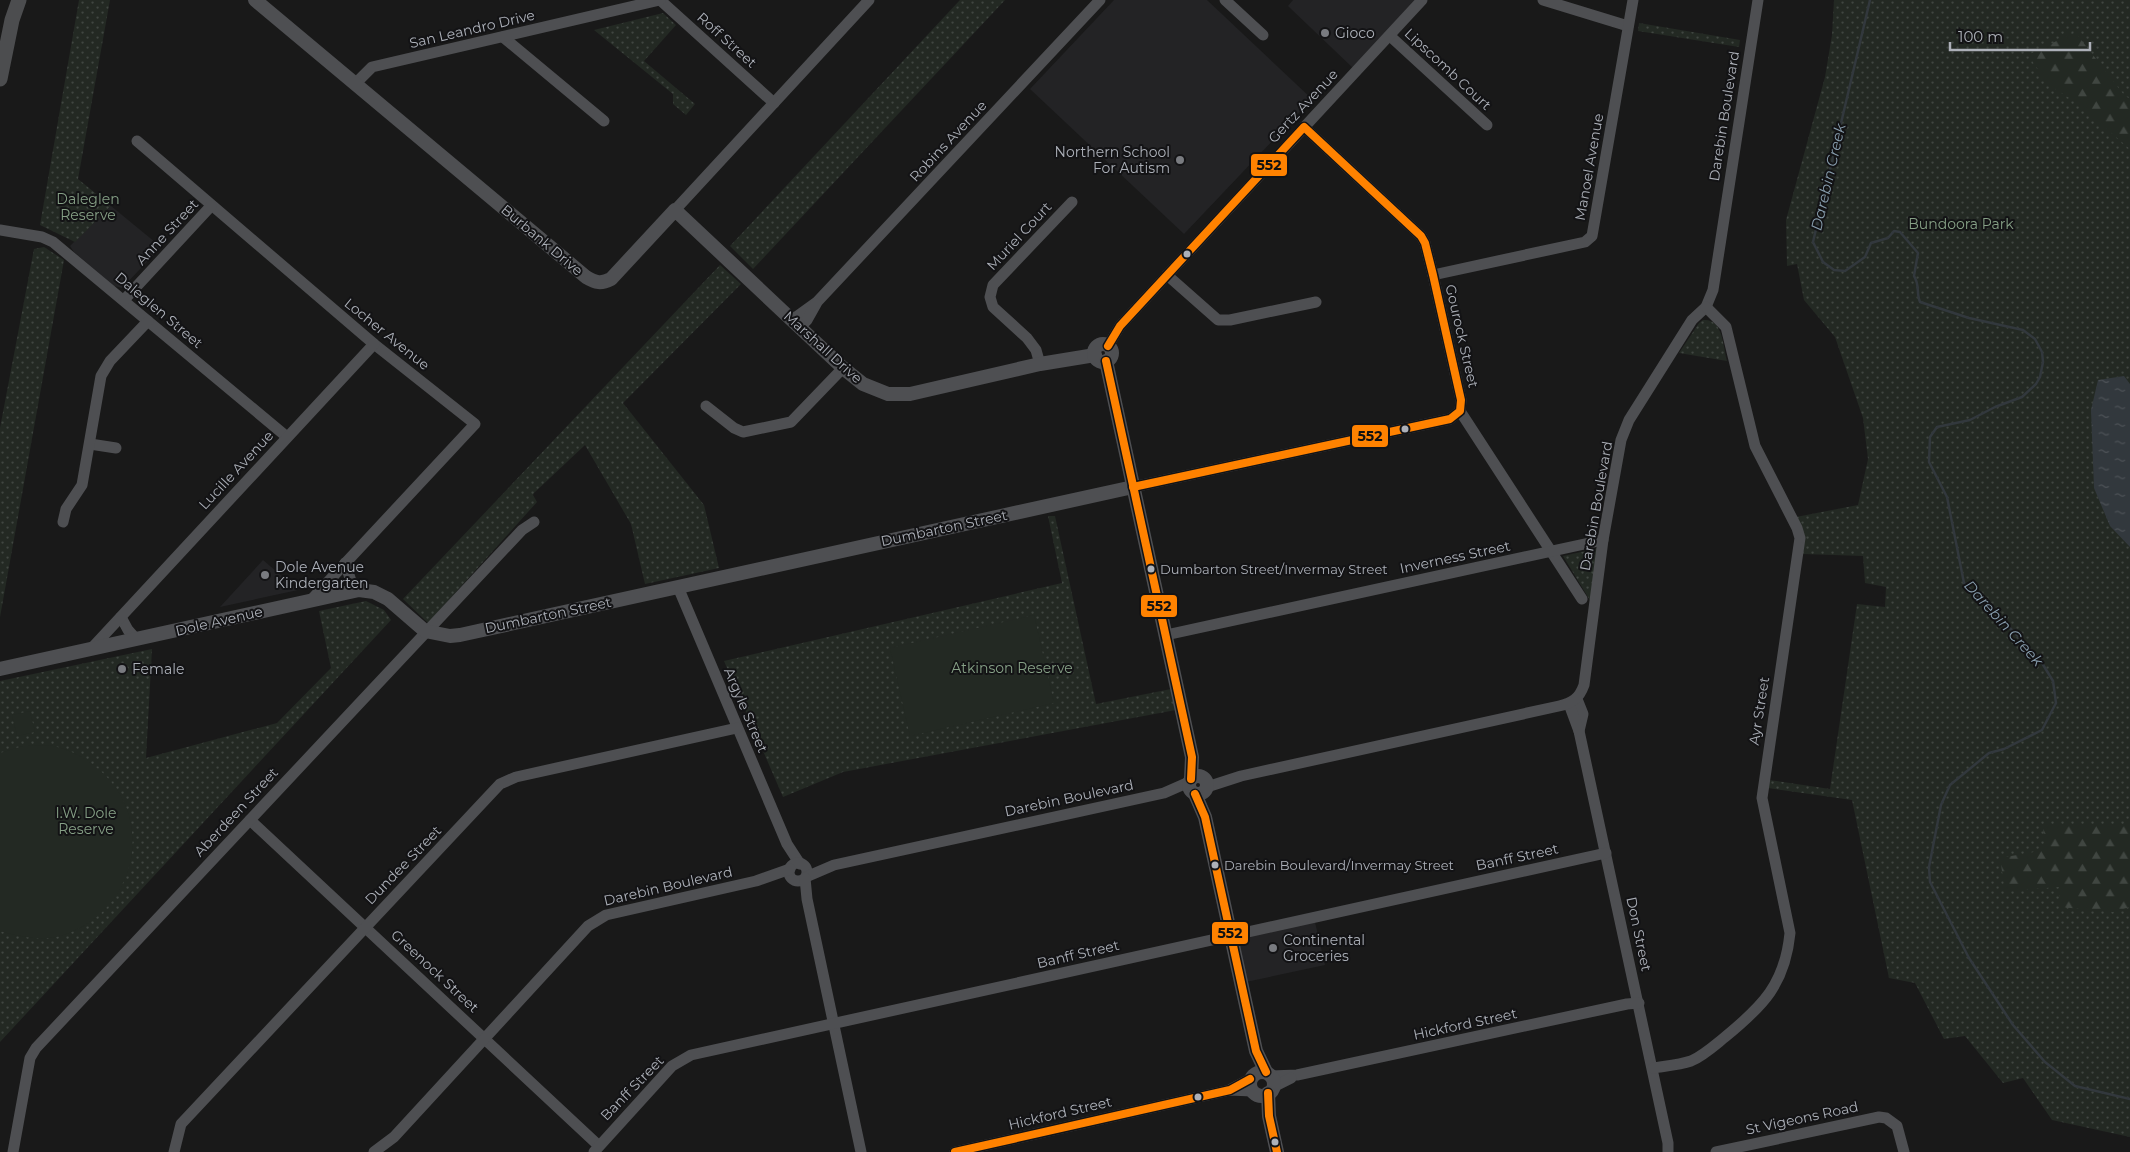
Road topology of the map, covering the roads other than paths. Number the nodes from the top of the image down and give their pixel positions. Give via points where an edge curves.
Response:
1 (13, 0) edge
2 (19, 0) edge
3 (255, 0) edge
4 (660, 0) edge
5 (869, 0) edge
6 (1100, 0) edge
7 (1225, 0) edge
8 (1422, 0) edge
9 (1543, 0) edge
10 (1633, 0) edge
11 (1758, 0) edge
12 (12, 20) junction
13 (1628, 26) junction
14 (1264, 35) dead end
15 (1390, 36) junction
16 (503, 37) junction
17 (0, 79) edge
18 (356, 83) junction
19 (774, 103) junction
20 (604, 121) dead end
21 (1487, 125) dead end
22 (1304, 127) junction
23 (137, 141) dead end
24 (1072, 202) dead end
25 (211, 206) junction
26 (675, 210) junction
27 (0, 230) edge
28 (1167, 275) junction
29 (1433, 275) junction
30 (124, 300) junction
31 (1316, 302) dead end
32 (1706, 307) junction
33 (148, 321) junction
34 (796, 324) junction
35 (374, 344) junction
36 (1108, 346) joint
37 (1100, 358) junction
38 (1040, 364) junction
39 (843, 368) junction
40 (706, 406) dead end
41 (1460, 411) junction
42 (287, 437) junction
43 (90, 444) junction
44 (116, 448) dead end
45 (1133, 487) junction
46 (63, 522) dead end
47 (534, 522) dead end
48 (1603, 540) junction
49 (1552, 552) junction
50 (345, 563) junction
51 (678, 587) junction
52 (359, 590) junction
53 (1582, 599) dead end
54 (311, 600) junction
55 (121, 617) junction
56 (425, 632) junction
57 (1166, 635) junction
58 (136, 639) junction
59 (91, 649) junction
60 (0, 669) edge
61 (1573, 701) junction
62 (737, 728) junction
63 (1198, 785) junction
64 (250, 820) junction
65 (1606, 853) junction
66 (798, 873) junction
67 (365, 927) junction
68 (1231, 936) junction
69 (1638, 1003) junction
70 (834, 1022) junction
71 (486, 1038) junction
72 (1653, 1068) junction
73 (1261, 1083) junction
74 (382, 1148) edge
75 (596, 1148) edge
76 (1670, 1149) edge
77 (14, 1152) edge
78 (174, 1152) edge
79 (374, 1152) edge
80 (861, 1152) edge
81 (955, 1152) edge
82 (1277, 1152) edge
83 (1716, 1152) edge
84 (1904, 1152) edge

1 - 12 main road
2 - 12 main road
3 - 18 street, Burbank Drive
4 - 16 street, San Leandro Drive
4 - 19 street, Roff Street
5 - 19 street, Burbank Drive
6 - 34 street, Robins Avenue
7 - 14 street
8 - 15 street, Gertz Avenue
9 - 13 street
10 - 13 street, Manoel Avenue
11 - 32 street, Darebin Boulevard via 1713,290
12 - 17 main road
13 - 29 street, Manoel Avenue via 1592,236 1585,242
15 - 21 street, Lipscomb Court
15 - 22 street, Gertz Avenue
16 - 18 street, San Leandro Drive via 372,67
16 - 20 street
18 - 26 street, Burbank Drive via 595,282 611,279
19 - 26 street, Burbank Drive
22 - 28 street, Gertz Avenue
22 - 29 street, Gourock Street via 1421,236
23 - 25 street, Locher Avenue
24 - 38 street, Muriel Court via 993,285 990,297 993,307 1036,350
25 - 30 street, Anne Street
25 - 35 street, Locher Avenue
26 - 34 street, Marshall Drive
27 - 30 street, Daleglen Street via 54,242
28 - 31 street via 1218,320
28 - 36 street, Gertz Avenue via 1120,326
29 - 41 street, Gourock Street via 1461,400
30 - 33 street, Daleglen Street
32 - 48 street, Darebin Boulevard via 1692,320 1624,430
32 - 72 street, Ayr Street via 1726,327 1756,446 1800,538 1762,798 1790,933 1781,975 1762,1005 1708,1051 1692,1060
33 - 42 street, Daleglen Street
33 - 43 street via 110,361 101,376
34 - 39 street, Marshall Drive
35 - 42 street, Lucille Avenue
35 - 50 street, Locher Avenue via 475,424
36 - 37 street via 1098,346
37 - 38 street, Marshall Drive
37 - 45 street
38 - 39 street, Marshall Drive via 910,394 888,394 863,384
39 - 40 street via 791,422 743,432
41 - 45 street, Dumbarton Street via 1450,419
41 - 49 street, Gourock Street
42 - 55 street, Lucille Avenue
43 - 44 street
43 - 46 street via 82,484 66,509
45 - 51 street, Dumbarton Street
45 - 57 street
47 - 56 street, Aberdeen Street via 522,530
48 - 49 street, Inverness Street
48 - 61 street, Darebin Boulevard via 1584,685
49 - 53 street, Gourock Street
49 - 57 street, Inverness Street
50 - 52 street via 351,582
50 - 54 street, Locher Avenue
51 - 56 street, Dumbarton Street via 460,635
51 - 62 street, Argyle Street
52 - 54 street, Dole Avenue
52 - 56 street, Dole Avenue via 374,592 388,599
54 - 58 street, Dole Avenue
55 - 58 street
55 - 59 street, Lucille Avenue
56 - 64 street, Aberdeen Street
57 - 63 street
58 - 59 street, Dole Avenue
59 - 60 street, Dole Avenue
61 - 63 street, Darebin Boulevard
61 - 65 street, Don Street via 1583,714 1579,731
62 - 66 street, Argyle Street
62 - 67 street, Dundee Street via 516,777 500,784
63 - 66 street, Darebin Boulevard
63 - 68 street
64 - 67 street, Greenock Street
64 - 77 street, Aberdeen Street via 36,1048 30,1058
65 - 68 street, Banff Street
65 - 69 street, Don Street
66 - 70 street, Argyle Street via 807,899
66 - 71 street, Darebin Boulevard via 606,915 596,920
67 - 71 street, Greenock Street
67 - 78 street, Dundee Street via 181,1124
68 - 70 street, Banff Street
68 - 73 street
69 - 72 street, Don Street
69 - 73 street, Hickford Street
70 - 75 street, Banff Street via 691,1055 672,1066
70 - 80 street, Argyle Street
71 - 74 street, Darebin Boulevard
71 - 75 street, Greenock Street
72 - 76 street, Don Street
73 - 81 street, Hickford Street
73 - 82 street
74 - 79 street, Darebin Boulevard
83 - 84 street, St Vigeons Road via 1879,1117 1893,1121 1900,1130

